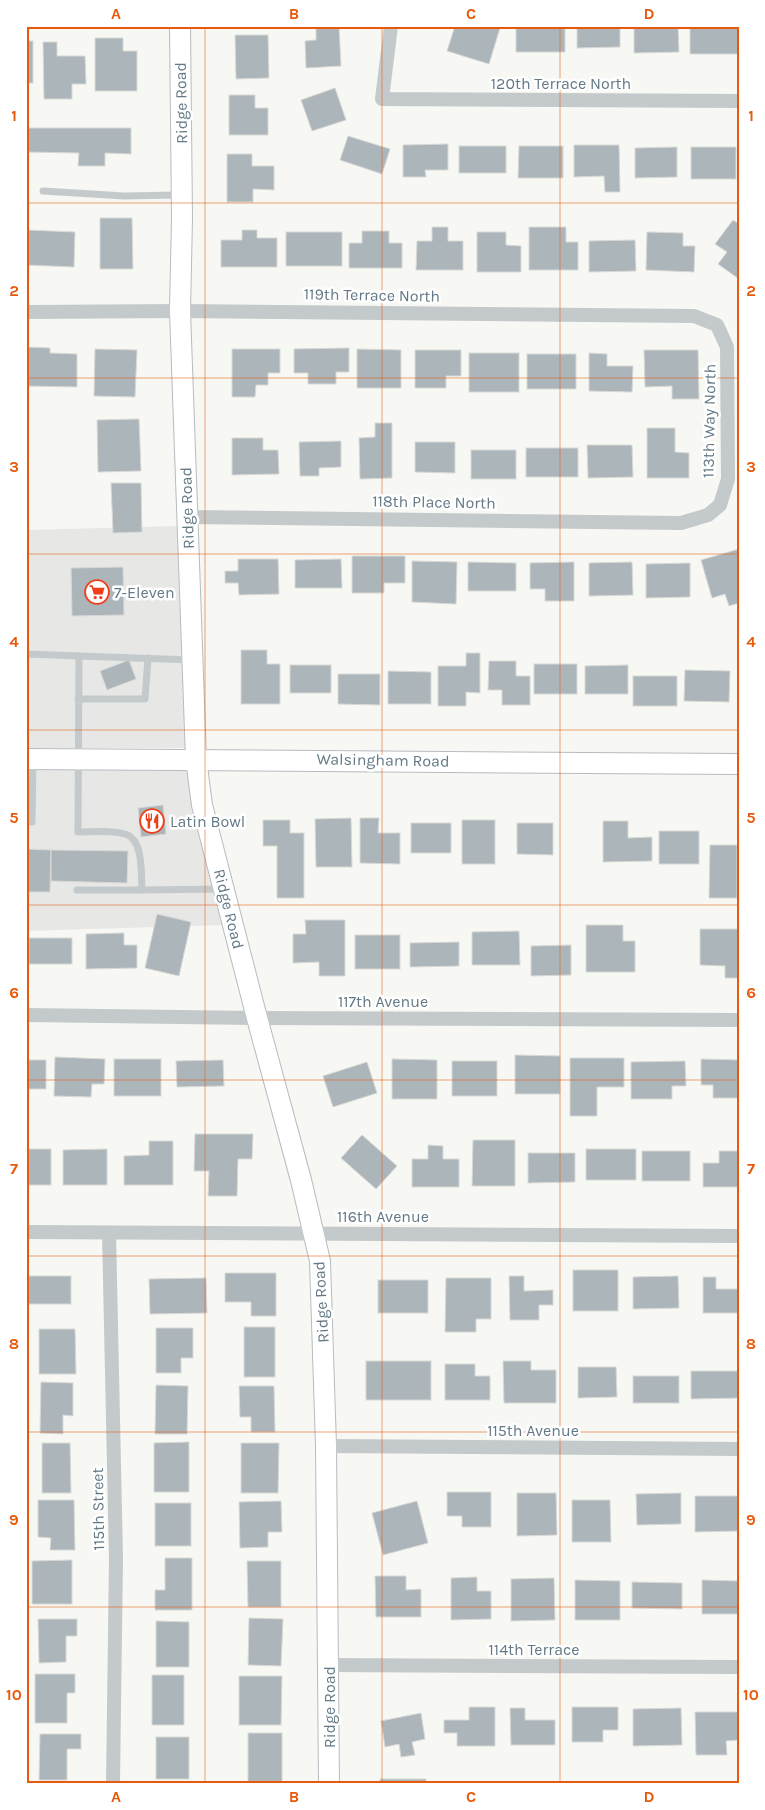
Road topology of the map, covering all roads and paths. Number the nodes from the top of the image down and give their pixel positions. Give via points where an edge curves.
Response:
1 (180, 26) edge
2 (391, 26) edge
3 (739, 101) edge
4 (43, 191) dead end
5 (182, 195) junction
6 (180, 311) junction
7 (26, 312) edge
8 (717, 325) joint
9 (188, 517) junction
10 (681, 523) joint
11 (26, 654) edge
12 (79, 656) junction
13 (148, 658) junction
14 (192, 660) junction
15 (78, 699) junction
16 (29, 759) edge
17 (78, 759) junction
18 (196, 759) junction
19 (739, 764) edge
20 (26, 822) edge
21 (224, 889) junction
22 (77, 890) dead end
23 (142, 890) junction
24 (26, 1014) edge
25 (257, 1018) junction
26 (739, 1020) edge
27 (26, 1232) edge
28 (109, 1233) junction
29 (314, 1233) junction
30 (739, 1236) edge
31 (326, 1446) junction
32 (739, 1449) edge
33 (328, 1665) junction
34 (739, 1667) edge
35 (113, 1784) edge
36 (329, 1784) edge

1 - 5 street, Ridge Road
2 - 3 street, 120th Terrace North via 382,99
4 - 5 lane via 124,196
5 - 6 street, Ridge Road
6 - 7 street, 119th Terrace North
6 - 8 street, 119th Terrace North via 694,316
6 - 9 street, Ridge Road
8 - 10 street, 113th Way North via 727,347 728,479 720,505 708,515
9 - 10 street, 118th Place North
9 - 14 street, Ridge Road
11 - 12 lane
12 - 13 lane
12 - 15 lane
13 - 14 lane
13 - 15 lane via 145,699
14 - 18 street, Ridge Road
15 - 17 lane
16 - 17 street, Walsingham Road
16 - 20 lane via 32,822
17 - 18 street, Walsingham Road
17 - 23 lane via 78,832 126,834 134,840 140,854
18 - 19 street, Walsingham Road
18 - 21 street, Ridge Road via 202,805
21 - 23 lane
21 - 25 street, Ridge Road
22 - 23 lane
24 - 25 street, 117th Avenue
25 - 26 street, 117th Avenue
25 - 29 street, Ridge Road
27 - 28 street, 116th Avenue
28 - 29 street, 116th Avenue
28 - 35 street, 115th Street via 116,1558
29 - 30 street, 116th Avenue
29 - 31 street, Ridge Road via 320,1260
31 - 32 street, 115th Avenue
31 - 33 street, Ridge Road
33 - 34 street, 114th Terrace
33 - 36 street, Ridge Road

